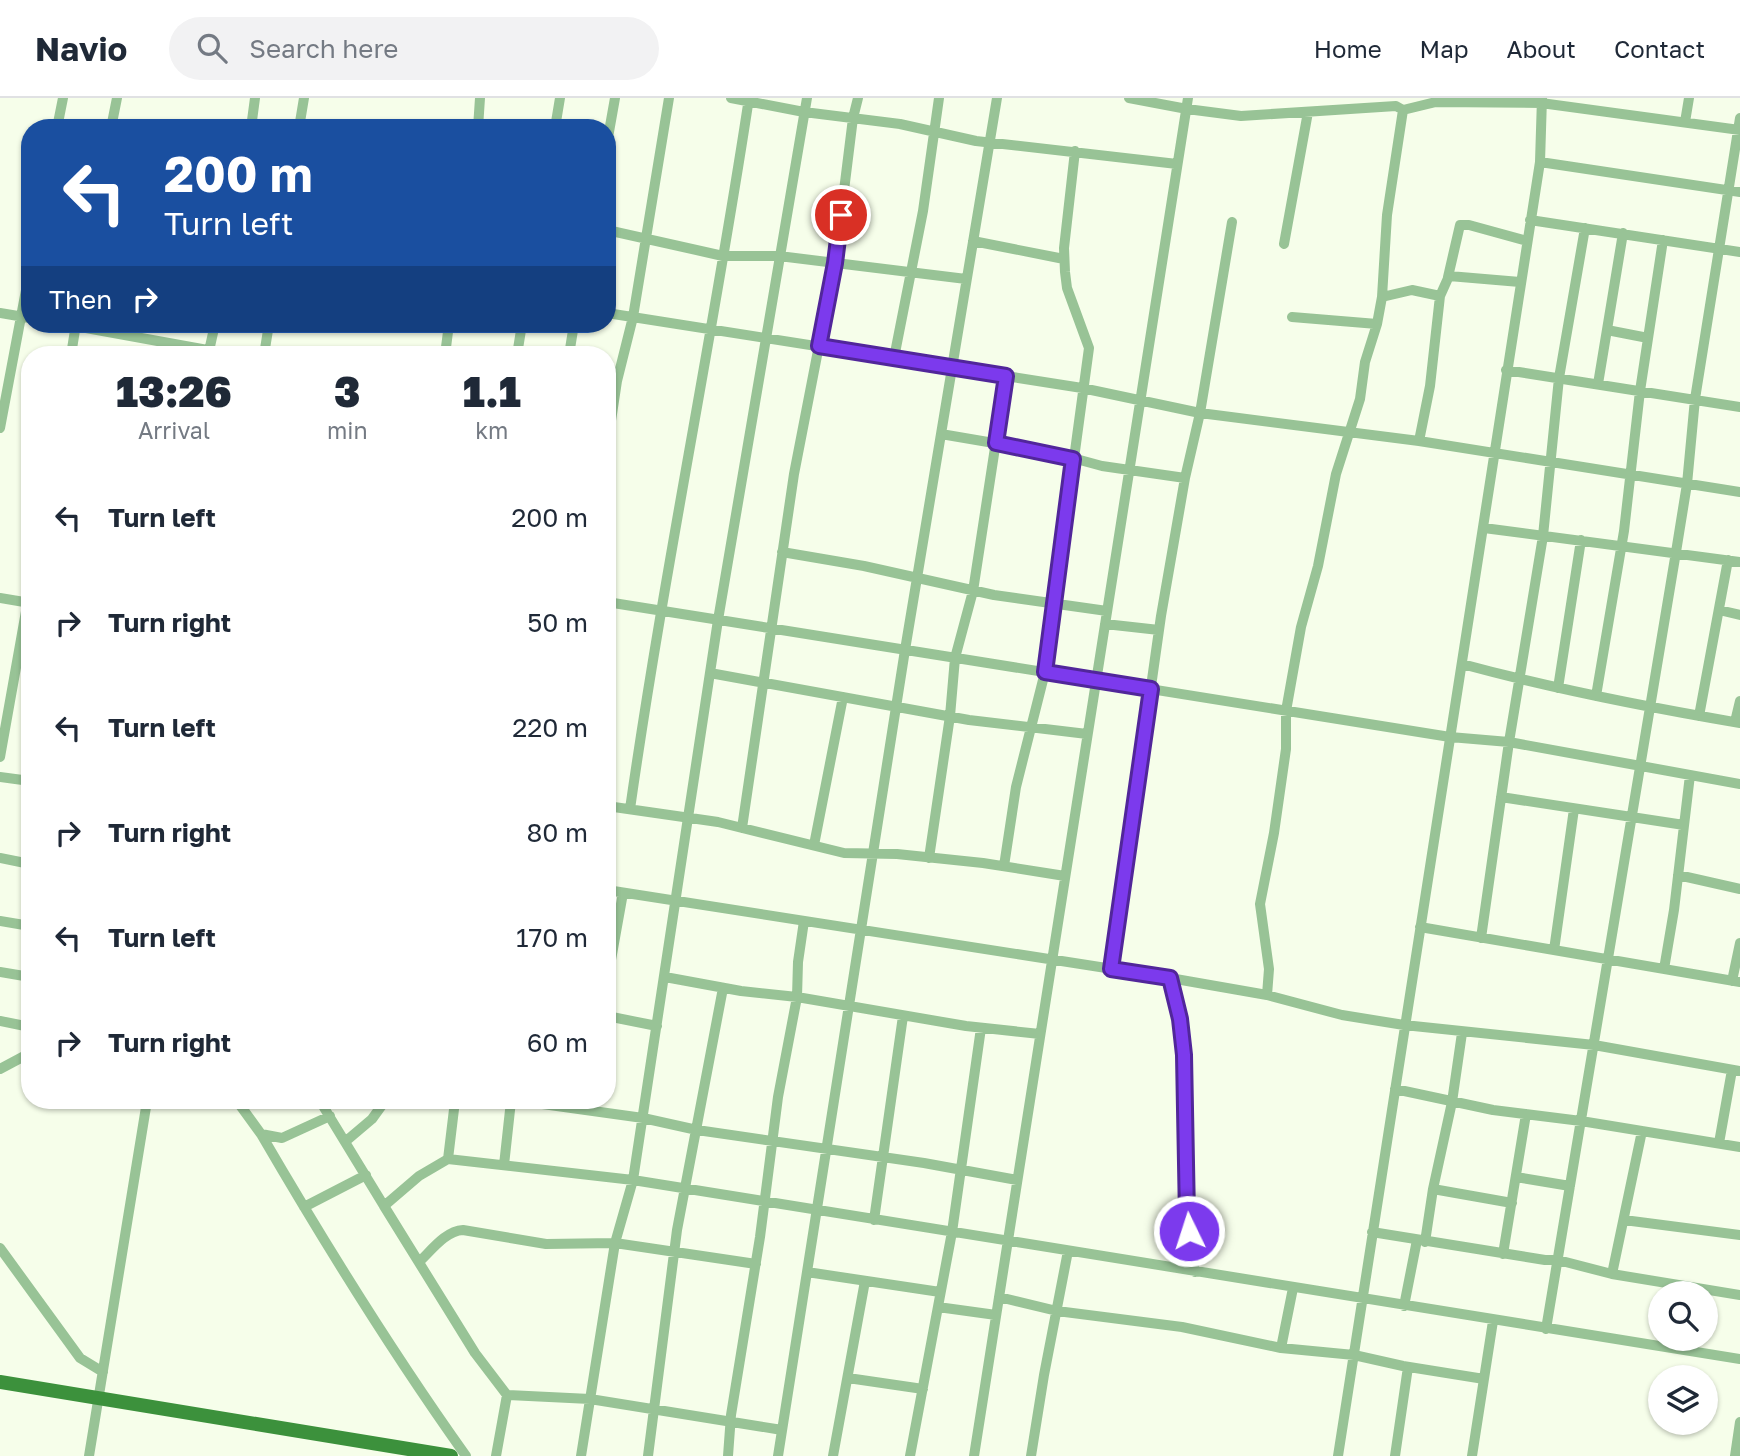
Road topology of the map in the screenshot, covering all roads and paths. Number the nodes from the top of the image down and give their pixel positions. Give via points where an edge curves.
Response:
1 (63, 98) edge
2 (117, 98) edge
3 (255, 98) edge
4 (304, 98) edge
5 (480, 98) edge
6 (560, 98) edge
7 (615, 98) edge
8 (668, 98) edge
9 (731, 98) edge
10 (807, 98) edge
11 (859, 98) edge
12 (939, 98) edge
13 (997, 98) edge
14 (1129, 98) edge
15 (1322, 98) edge
16 (1689, 98) edge
17 (749, 99) edge
18 (1541, 100) edge
19 (1188, 104) edge
20 (1403, 110) junction
21 (1308, 111) junction
22 (1321, 111) junction
23 (804, 112) junction
24 (853, 118) junction
25 (59, 119) edge
26 (113, 119) edge
27 (252, 119) edge
28 (300, 119) edge
29 (479, 119) edge
30 (556, 119) edge
31 (611, 119) edge
32 (1685, 122) junction
33 (1739, 126) edge
34 (934, 132) junction
35 (989, 142) junction
36 (1075, 151) junction
37 (1540, 162) junction
38 (1177, 164) junction
39 (1728, 190) junction
40 (1740, 192) edge
41 (1530, 220) junction
42 (1232, 222) dead end
43 (1586, 228) junction
44 (616, 232) edge
45 (1623, 233) junction
46 (645, 239) junction
47 (1663, 240) junction
48 (973, 241) junction
49 (1527, 241) junction
50 (1284, 244) dead end
51 (1720, 248) junction
52 (1740, 252) edge
53 (723, 256) junction
54 (779, 256) junction
55 (1064, 259) junction
56 (835, 263) junction
57 (911, 274) junction
58 (1448, 276) junction
59 (966, 279) junction
60 (1520, 282) junction
61 (1440, 296) junction
62 (1382, 297) junction
63 (0, 313) edge
64 (616, 314) edge
65 (21, 316) edge
66 (633, 317) junction
67 (1292, 317) dead end
68 (1377, 324) junction
69 (710, 329) junction
70 (1607, 330) junction
71 (21, 333) edge
72 (110, 333) edge
73 (765, 338) junction
74 (1648, 338) junction
75 (164, 346) edge
76 (819, 346) junction
77 (894, 358) junction
78 (952, 367) junction
79 (1506, 370) junction
80 (1006, 376) junction
81 (1559, 378) junction
82 (1598, 384) junction
83 (616, 388) edge
84 (1082, 388) junction
85 (1640, 391) junction
86 (1695, 399) junction
87 (1140, 401) junction
88 (1740, 407) edge
89 (1200, 413) junction
90 (0, 428) edge
91 (1350, 433) junction
92 (941, 434) junction
93 (1419, 441) junction
94 (996, 443) junction
95 (1495, 453) junction
96 (1073, 459) junction
97 (1550, 462) junction
98 (1129, 471) junction
99 (1630, 475) junction
100 (1185, 478) junction
101 (1687, 484) junction
102 (1740, 492) edge
103 (1484, 528) junction
104 (1543, 536) junction
105 (1581, 540) junction
106 (1622, 546) junction
107 (782, 552) junction
108 (1676, 552) junction
109 (1728, 560) junction
110 (1740, 562) edge
111 (917, 578) junction
112 (973, 591) junction
113 (0, 598) edge
114 (21, 602) edge
115 (1054, 603) junction
116 (616, 604) edge
117 (1719, 610) junction
118 (662, 611) junction
119 (1107, 611) junction
120 (1740, 615) edge
121 (718, 620) junction
122 (1105, 624) junction
123 (772, 629) junction
124 (1159, 630) junction
125 (905, 650) junction
126 (21, 658) edge
127 (955, 658) junction
128 (1462, 664) junction
129 (1045, 672) junction
130 (710, 673) junction
131 (1519, 679) junction
132 (1096, 680) junction
133 (764, 682) junction
134 (1558, 688) junction
135 (1151, 689) junction
136 (1596, 696) junction
137 (843, 697) junction
138 (5, 701) edge
139 (1740, 701) edge
140 (896, 706) junction
141 (1650, 708) junction
142 (1286, 711) junction
143 (950, 716) junction
144 (1699, 716) junction
145 (1738, 723) edge
146 (1031, 727) junction
147 (1087, 734) junction
148 (1450, 737) junction
149 (1509, 743) junction
150 (0, 757) edge
151 (1640, 767) junction
152 (1690, 775) junction
153 (0, 777) edge
154 (21, 780) edge
155 (1740, 784) edge
156 (1501, 797) junction
157 (616, 807) edge
158 (630, 809) junction
159 (1574, 809) junction
160 (689, 817) junction
161 (1632, 817) junction
162 (1684, 825) junction
163 (742, 828) junction
164 (814, 845) junction
165 (872, 854) junction
166 (0, 858) edge
167 (929, 858) junction
168 (21, 862) edge
169 (1004, 866) junction
170 (1065, 876) junction
171 (1678, 876) junction
172 (1740, 889) edge
173 (616, 892) edge
174 (623, 893) junction
175 (676, 901) junction
176 (0, 921) edge
177 (804, 921) junction
178 (21, 924) edge
179 (1420, 927) junction
180 (861, 930) junction
181 (616, 932) edge
182 (1481, 938) junction
183 (1740, 943) edge
184 (1554, 950) junction
185 (1052, 960) junction
186 (1608, 960) junction
187 (1111, 969) junction
188 (1664, 969) junction
189 (0, 972) edge
190 (21, 976) edge
191 (665, 977) junction
192 (1170, 978) junction
193 (1736, 981) edge
194 (723, 988) junction
195 (1267, 995) junction
196 (797, 996) junction
197 (849, 1005) junction
198 (903, 1016) junction
199 (616, 1018) edge
200 (0, 1021) edge
201 (21, 1025) edge
202 (1404, 1025) junction
203 (657, 1026) junction
204 (981, 1028) junction
205 (1462, 1033) junction
206 (1040, 1034) junction
207 (1594, 1045) junction
208 (21, 1058) edge
209 (0, 1069) edge
210 (1736, 1071) edge
211 (1395, 1089) junction
212 (1452, 1102) junction
213 (146, 1109) edge
214 (243, 1109) edge
215 (325, 1109) edge
216 (379, 1109) edge
217 (454, 1109) edge
218 (510, 1109) edge
219 (604, 1109) edge
220 (1526, 1114) junction
221 (330, 1116) junction
222 (643, 1118) junction
223 (1581, 1121) junction
224 (697, 1130) junction
225 (1642, 1131) junction
226 (261, 1134) junction
227 (772, 1140) junction
228 (346, 1141) junction
229 (1719, 1143) junction
230 (1740, 1147) edge
231 (827, 1150) junction
232 (882, 1157) junction
233 (449, 1159) junction
234 (504, 1165) junction
235 (959, 1170) junction
236 (366, 1175) junction
237 (1516, 1177) junction
238 (633, 1180) junction
239 (1017, 1180) junction
240 (1570, 1186) junction
241 (686, 1189) junction
242 (1433, 1189) junction
243 (765, 1202) junction
244 (1512, 1203) junction
245 (384, 1206) junction
246 (304, 1207) junction
247 (817, 1210) junction
248 (874, 1220) junction
249 (1624, 1220) junction
250 (952, 1233) junction
251 (1372, 1233) junction
252 (1740, 1235) edge
253 (1421, 1241) junction
254 (1008, 1242) junction
255 (615, 1243) junction
256 (0, 1248) edge
257 (1068, 1251) junction
258 (674, 1253) junction
259 (1503, 1254) junction
260 (1558, 1260) junction
261 (419, 1262) junction
262 (756, 1264) junction
263 (807, 1272) junction
264 (1195, 1272) junction
265 (1612, 1274) junction
266 (865, 1281) junction
267 (1293, 1288) junction
268 (940, 1292) junction
269 (1740, 1295) edge
270 (999, 1297) junction
271 (1362, 1299) junction
272 (1404, 1306) junction
273 (938, 1307) junction
274 (1057, 1311) junction
275 (996, 1315) junction
276 (1493, 1321) junction
277 (1546, 1329) junction
278 (1281, 1348) junction
279 (1354, 1355) junction
280 (1740, 1359) edge
281 (1408, 1367) junction
282 (103, 1372) junction
283 (848, 1378) junction
284 (1484, 1379) junction
285 (0, 1382) edge
286 (923, 1389) junction
287 (507, 1395) junction
288 (99, 1397) junction
289 (590, 1399) junction
290 (655, 1411) junction
291 (731, 1422) junction
292 (1740, 1422) edge
293 (782, 1430) junction
294 (89, 1456) edge
295 (451, 1456) edge
296 (466, 1456) edge
297 (496, 1456) edge
298 (581, 1456) edge
299 (648, 1456) edge
300 (728, 1456) edge
301 (778, 1456) edge
302 (833, 1456) edge
303 (910, 1456) edge
304 (974, 1456) edge
305 (1031, 1456) edge
306 (1338, 1456) edge
307 (1395, 1456) edge
308 (1472, 1456) edge
309 (1735, 1456) edge

1 - 25 street
2 - 26 street
3 - 27 street
4 - 28 street
5 - 29 street
6 - 30 street
7 - 31 street
8 - 46 street
9 - 17 street
10 - 23 street
11 - 24 street
12 - 34 street
13 - 35 street
14 - 19 street
15 - 22 street
16 - 32 street
17 - 23 street
17 - 53 street
18 - 20 street via 1436,102
18 - 32 street
18 - 37 street
19 - 21 street via 1241,116
19 - 38 street
20 - 22 street via 1396,106
20 - 62 street via 1387,215
21 - 22 street
21 - 50 street
23 - 24 street
23 - 54 street
24 - 34 street
24 - 56 street
32 - 33 street
33 - 39 street
34 - 35 street
34 - 57 street
35 - 36 street
35 - 48 street
36 - 38 street
36 - 55 street
37 - 39 street
37 - 41 street
38 - 87 street
39 - 40 street
39 - 51 street
41 - 43 street
41 - 49 street
42 - 89 street
43 - 45 street
43 - 81 street
44 - 46 street
45 - 47 street
45 - 70 street
46 - 53 street
46 - 66 street
47 - 51 street
47 - 74 street
48 - 55 street
48 - 59 street
49 - 58 street via 1460,225
49 - 60 street
51 - 52 street
51 - 86 street
53 - 54 street
53 - 69 street
54 - 56 street
54 - 73 street
55 - 84 street via 1068,288 1089,348
56 - 57 street
56 - 76 street
57 - 59 street
57 - 77 street
58 - 60 street
58 - 61 street
59 - 78 street
60 - 79 street
61 - 62 street via 1412,290
61 - 93 street
62 - 68 street
63 - 65 street
64 - 66 street
66 - 69 street
66 - 83 street
67 - 68 street
68 - 91 street
69 - 73 street
69 - 118 street
70 - 74 street
70 - 82 street
71 - 90 street
72 - 75 street
73 - 76 street
73 - 121 street
74 - 85 street
76 - 77 street
76 - 107 street
77 - 78 street
78 - 80 street
78 - 92 street
79 - 81 street
79 - 95 street
80 - 84 street
80 - 94 street
81 - 82 street
81 - 97 street
82 - 85 street
84 - 87 street
84 - 96 street
85 - 86 street
85 - 99 street
86 - 88 street
86 - 101 street
87 - 89 street
87 - 98 street
89 - 91 street
89 - 100 street
91 - 93 street
91 - 142 street via 1336,474
92 - 94 street
92 - 111 street
93 - 95 street
94 - 96 street
94 - 112 street
95 - 97 street
95 - 103 street
96 - 98 street
96 - 115 street
97 - 99 street
97 - 104 street
98 - 100 street
98 - 119 street
99 - 101 street
99 - 106 street
100 - 124 street
101 - 102 street
101 - 108 street
103 - 104 street
103 - 128 street
104 - 105 street
104 - 131 street
105 - 106 street
105 - 134 street
106 - 108 street
106 - 136 street
107 - 111 street
107 - 123 street
108 - 109 street
108 - 141 street
109 - 110 street
109 - 117 street
111 - 112 street
111 - 125 street
112 - 115 street
112 - 127 street
113 - 114 street
115 - 119 street
115 - 129 street
116 - 118 street
117 - 120 street
117 - 144 street
118 - 121 street
118 - 158 street
119 - 122 street
121 - 123 street
121 - 130 street
122 - 124 street
122 - 132 street
123 - 125 street
123 - 133 street
124 - 135 street
125 - 127 street
125 - 140 street
126 - 138 street
127 - 129 street
127 - 143 street
128 - 131 street
128 - 148 street
129 - 132 street
129 - 146 street
130 - 133 street
130 - 160 street
131 - 134 street
131 - 149 street
132 - 135 street
132 - 147 street
133 - 137 street
133 - 163 street
134 - 136 street
135 - 142 street
135 - 187 street
136 - 141 street
137 - 140 street
137 - 164 street
138 - 150 street
139 - 145 street
140 - 143 street
140 - 165 street
141 - 144 street
141 - 151 street
142 - 148 street
142 - 195 street via 1286,749 1260,904 1269,969
143 - 146 street
143 - 167 street
144 - 145 street
146 - 147 street
146 - 169 street
147 - 170 street
148 - 149 street
148 - 179 street
149 - 151 street
149 - 156 street
151 - 152 street
151 - 161 street
152 - 155 street
152 - 162 street
153 - 154 street
156 - 159 street
156 - 182 street
157 - 158 street
158 - 160 street
159 - 161 street
159 - 184 street
160 - 163 street
160 - 175 street
161 - 162 street
161 - 186 street
162 - 171 street
163 - 164 street
164 - 165 street
165 - 167 street
165 - 180 street
166 - 168 street
167 - 169 street
169 - 170 street
170 - 185 street
171 - 172 street
171 - 188 street
173 - 174 street
174 - 175 street
174 - 181 street
175 - 177 street
175 - 191 street
176 - 178 street
177 - 180 street
177 - 196 street
179 - 182 street
179 - 202 street
180 - 185 street
180 - 197 street
182 - 184 street
183 - 193 street
184 - 186 street
185 - 187 street
185 - 206 street
186 - 188 street
186 - 207 street
187 - 192 street
188 - 193 street
189 - 190 street
191 - 194 street
191 - 203 street
192 - 195 street
192 - 264 street via 1184,1055 1187,1217
194 - 196 street
194 - 224 street
195 - 202 street
196 - 197 street
196 - 227 street
197 - 198 street
197 - 231 street
198 - 204 street
198 - 232 street
199 - 203 street
200 - 201 street
202 - 205 street
202 - 211 street
203 - 222 street
204 - 206 street
204 - 235 street
205 - 207 street
205 - 212 street
206 - 239 street
207 - 210 street
207 - 223 street
208 - 209 street
210 - 229 street
211 - 212 street
211 - 251 street
212 - 220 street
212 - 242 street
213 - 282 street
214 - 226 street
215 - 221 street
216 - 228 street
217 - 233 street
218 - 234 street
219 - 222 street
220 - 223 street
220 - 237 street
221 - 226 street via 282,1138
221 - 228 street
222 - 224 street
222 - 238 street
223 - 225 street
223 - 240 street
224 - 227 street
224 - 241 street
225 - 229 street
225 - 249 street
226 - 246 street
227 - 231 street
227 - 243 street
228 - 236 street
229 - 230 street
231 - 232 street
231 - 247 street
232 - 235 street
232 - 248 street
233 - 234 street
233 - 245 street via 419,1176
234 - 238 street
235 - 239 street
235 - 250 street
236 - 245 street
236 - 246 street
237 - 240 street
237 - 244 street
238 - 241 street
238 - 255 street
239 - 254 street
240 - 260 street
241 - 243 street
241 - 258 street
242 - 244 street
242 - 253 street
243 - 247 street
243 - 262 street
244 - 259 street
245 - 261 street
246 - 296 street via 418,1389
247 - 248 street
247 - 263 street
248 - 250 street
249 - 252 street
249 - 265 street
250 - 254 street
250 - 268 street
251 - 253 street
251 - 271 street
253 - 259 street
253 - 272 street
254 - 257 street
254 - 270 street
255 - 258 street
255 - 261 street via 547,1244 456,1230
255 - 289 street
256 - 282 street via 80,1358
257 - 264 street
257 - 274 street
258 - 262 street
258 - 290 street
259 - 260 street
260 - 265 street
260 - 277 street
261 - 287 street via 475,1353
262 - 291 street
263 - 266 street
263 - 293 street
264 - 267 street
265 - 269 street
266 - 268 street
266 - 283 street
267 - 271 street
267 - 278 street
268 - 273 street
270 - 274 street
270 - 275 street
271 - 272 street
271 - 279 street
272 - 276 street
273 - 275 street
273 - 286 street
274 - 278 street via 1182,1327
274 - 305 street
275 - 304 street
276 - 277 street
276 - 284 street
277 - 280 street
278 - 279 street
279 - 281 street
279 - 306 street
281 - 284 street
281 - 307 street
282 - 288 street
283 - 286 street
283 - 302 street
284 - 308 street
285 - 288 main road
286 - 303 street
287 - 289 street
287 - 297 street
288 - 294 street
288 - 295 main road
289 - 290 street
289 - 298 street
290 - 291 street
290 - 299 street
291 - 293 street
291 - 300 street
292 - 309 street
293 - 301 street

